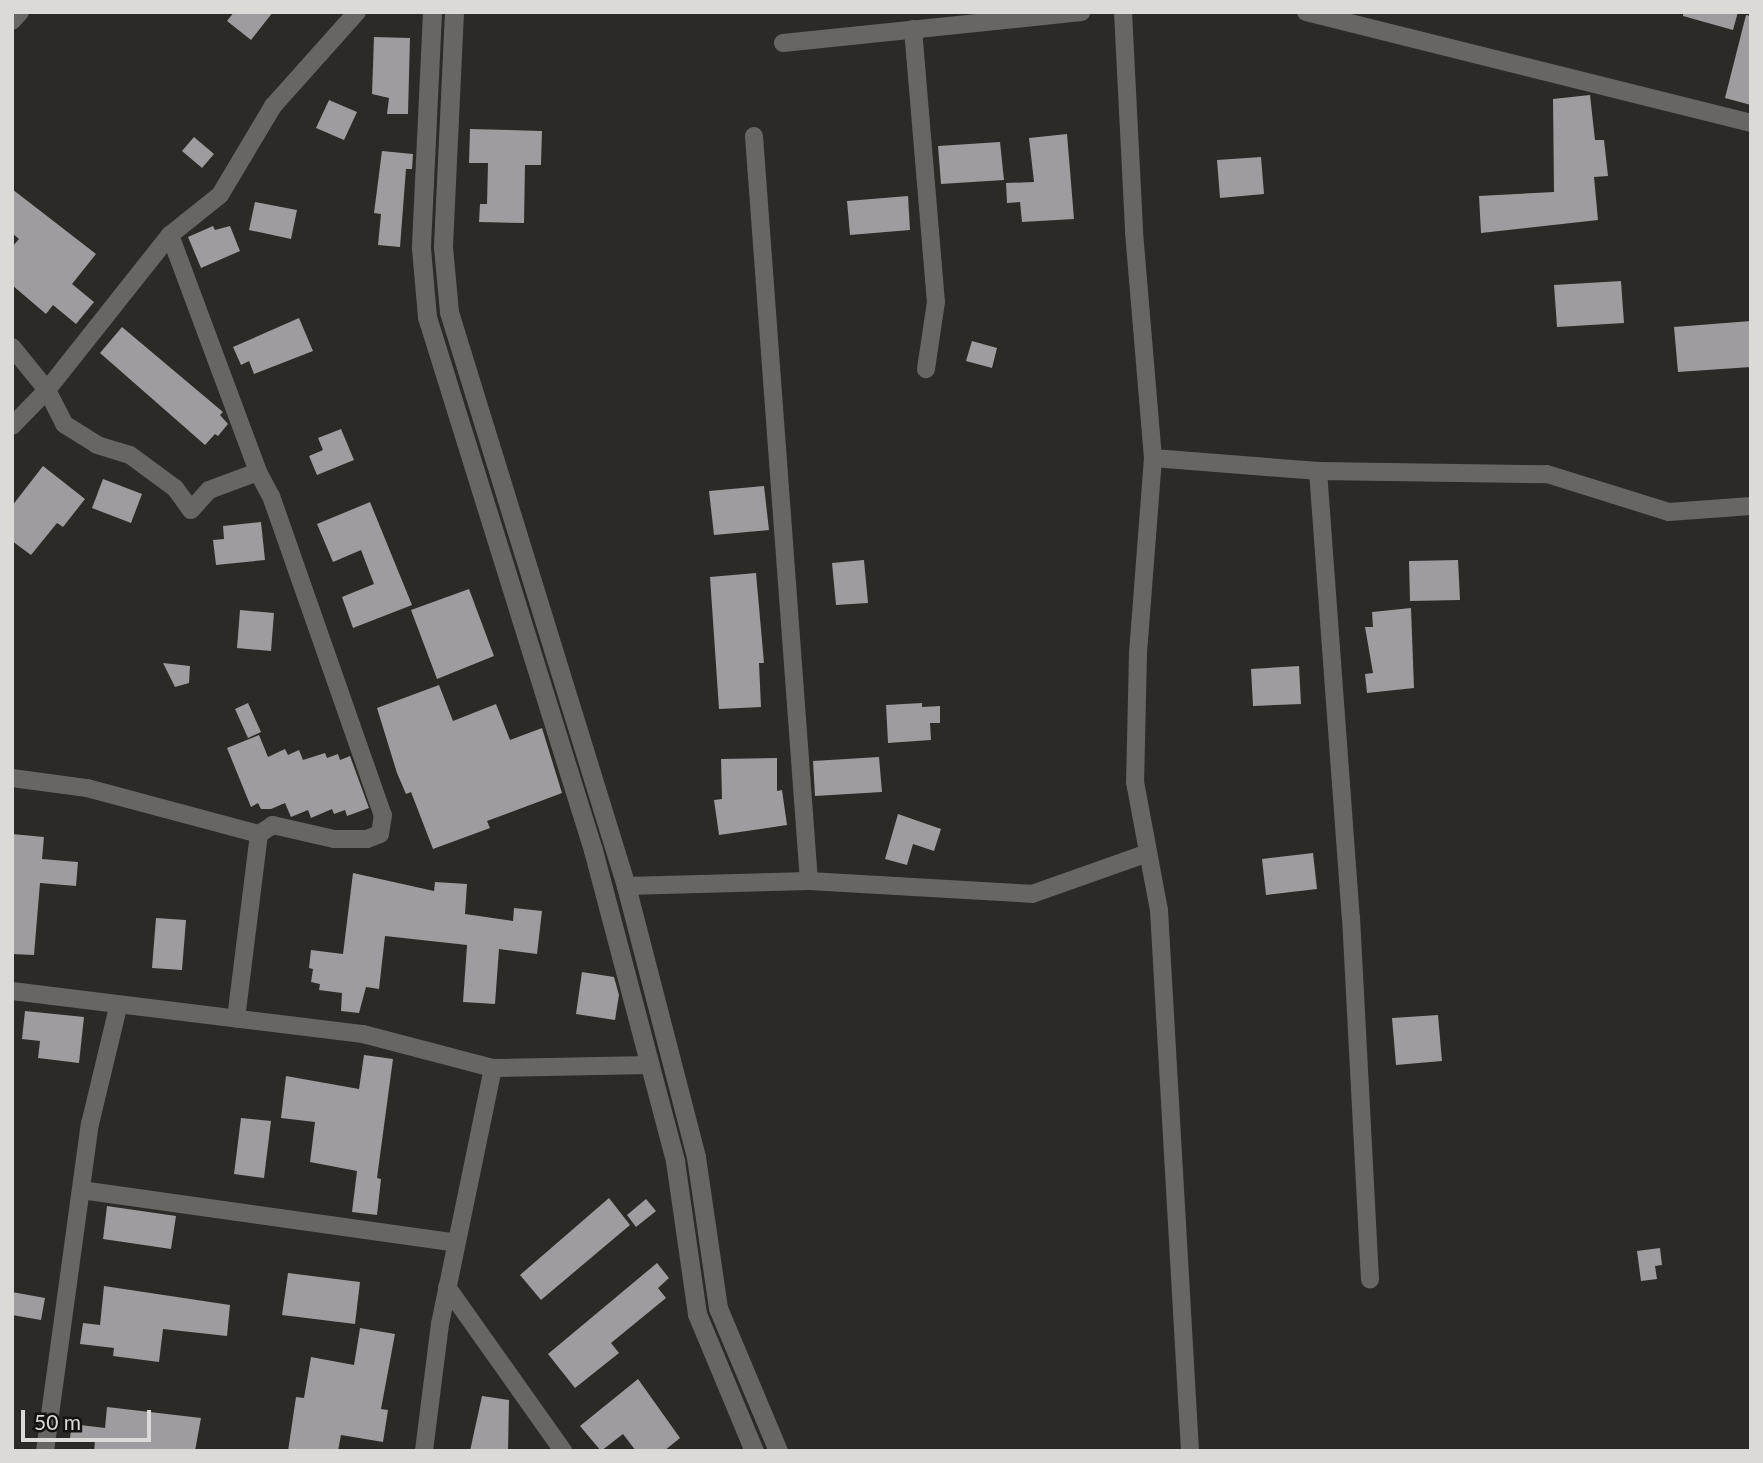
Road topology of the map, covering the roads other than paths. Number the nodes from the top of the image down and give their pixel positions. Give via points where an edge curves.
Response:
1 (20, 12) edge
2 (357, 12) edge
3 (432, 12) edge
4 (454, 12) edge
5 (1081, 12) edge
6 (1123, 12) edge
7 (1306, 12) edge
8 (942, 19) edge
9 (12, 21) edge
10 (913, 29) junction
11 (783, 43) dead end
12 (1751, 123) edge
13 (754, 136) dead end
14 (170, 235) junction
15 (12, 347) edge
16 (926, 369) dead end
17 (47, 390) junction
18 (12, 426) edge
19 (1153, 458) junction
20 (1318, 471) junction
21 (258, 472) junction
22 (1751, 506) edge
23 (12, 778) edge
24 (259, 834) junction
25 (1148, 853) junction
26 (809, 881) junction
27 (626, 886) junction
28 (12, 990) edge
29 (118, 1007) junction
30 (236, 1019) junction
31 (650, 1065) junction
32 (492, 1068) junction
33 (81, 1190) junction
34 (456, 1243) junction
35 (1370, 1280) dead end
36 (447, 1287) junction
37 (45, 1451) edge
38 (424, 1451) edge
39 (563, 1451) edge
40 (754, 1451) edge
41 (778, 1451) edge
42 (1190, 1451) edge

1 - 9 street
2 - 14 street via 273,106 220,195
3 - 31 street via 421,248 427,317 593,850
4 - 27 street via 443,247 449,312
5 - 8 street
6 - 19 street via 1134,232
7 - 12 street
8 - 10 street
10 - 11 street
10 - 16 street via 936,302
13 - 26 street
14 - 17 street
14 - 21 street
15 - 17 street
17 - 18 street
17 - 21 street via 64,424 78,435 130,455 175,488 191,510 209,491
19 - 20 street
19 - 25 street via 1138,653 1135,782
20 - 22 street via 1547,474 1669,512
20 - 35 street via 1351,917
21 - 24 street via 271,496 383,815 380,834 367,839 334,839 273,825
23 - 24 street via 87,788
24 - 30 street
25 - 26 street via 1032,894
25 - 42 street via 1159,910
26 - 27 street
27 - 41 street via 696,1157 718,1308
28 - 29 street
29 - 30 street
29 - 33 street via 90,1124
30 - 32 street via 363,1034
31 - 32 street
31 - 40 street via 675,1161 697,1314
32 - 34 street
33 - 34 street
33 - 37 street
34 - 36 street
36 - 38 street
36 - 39 street

